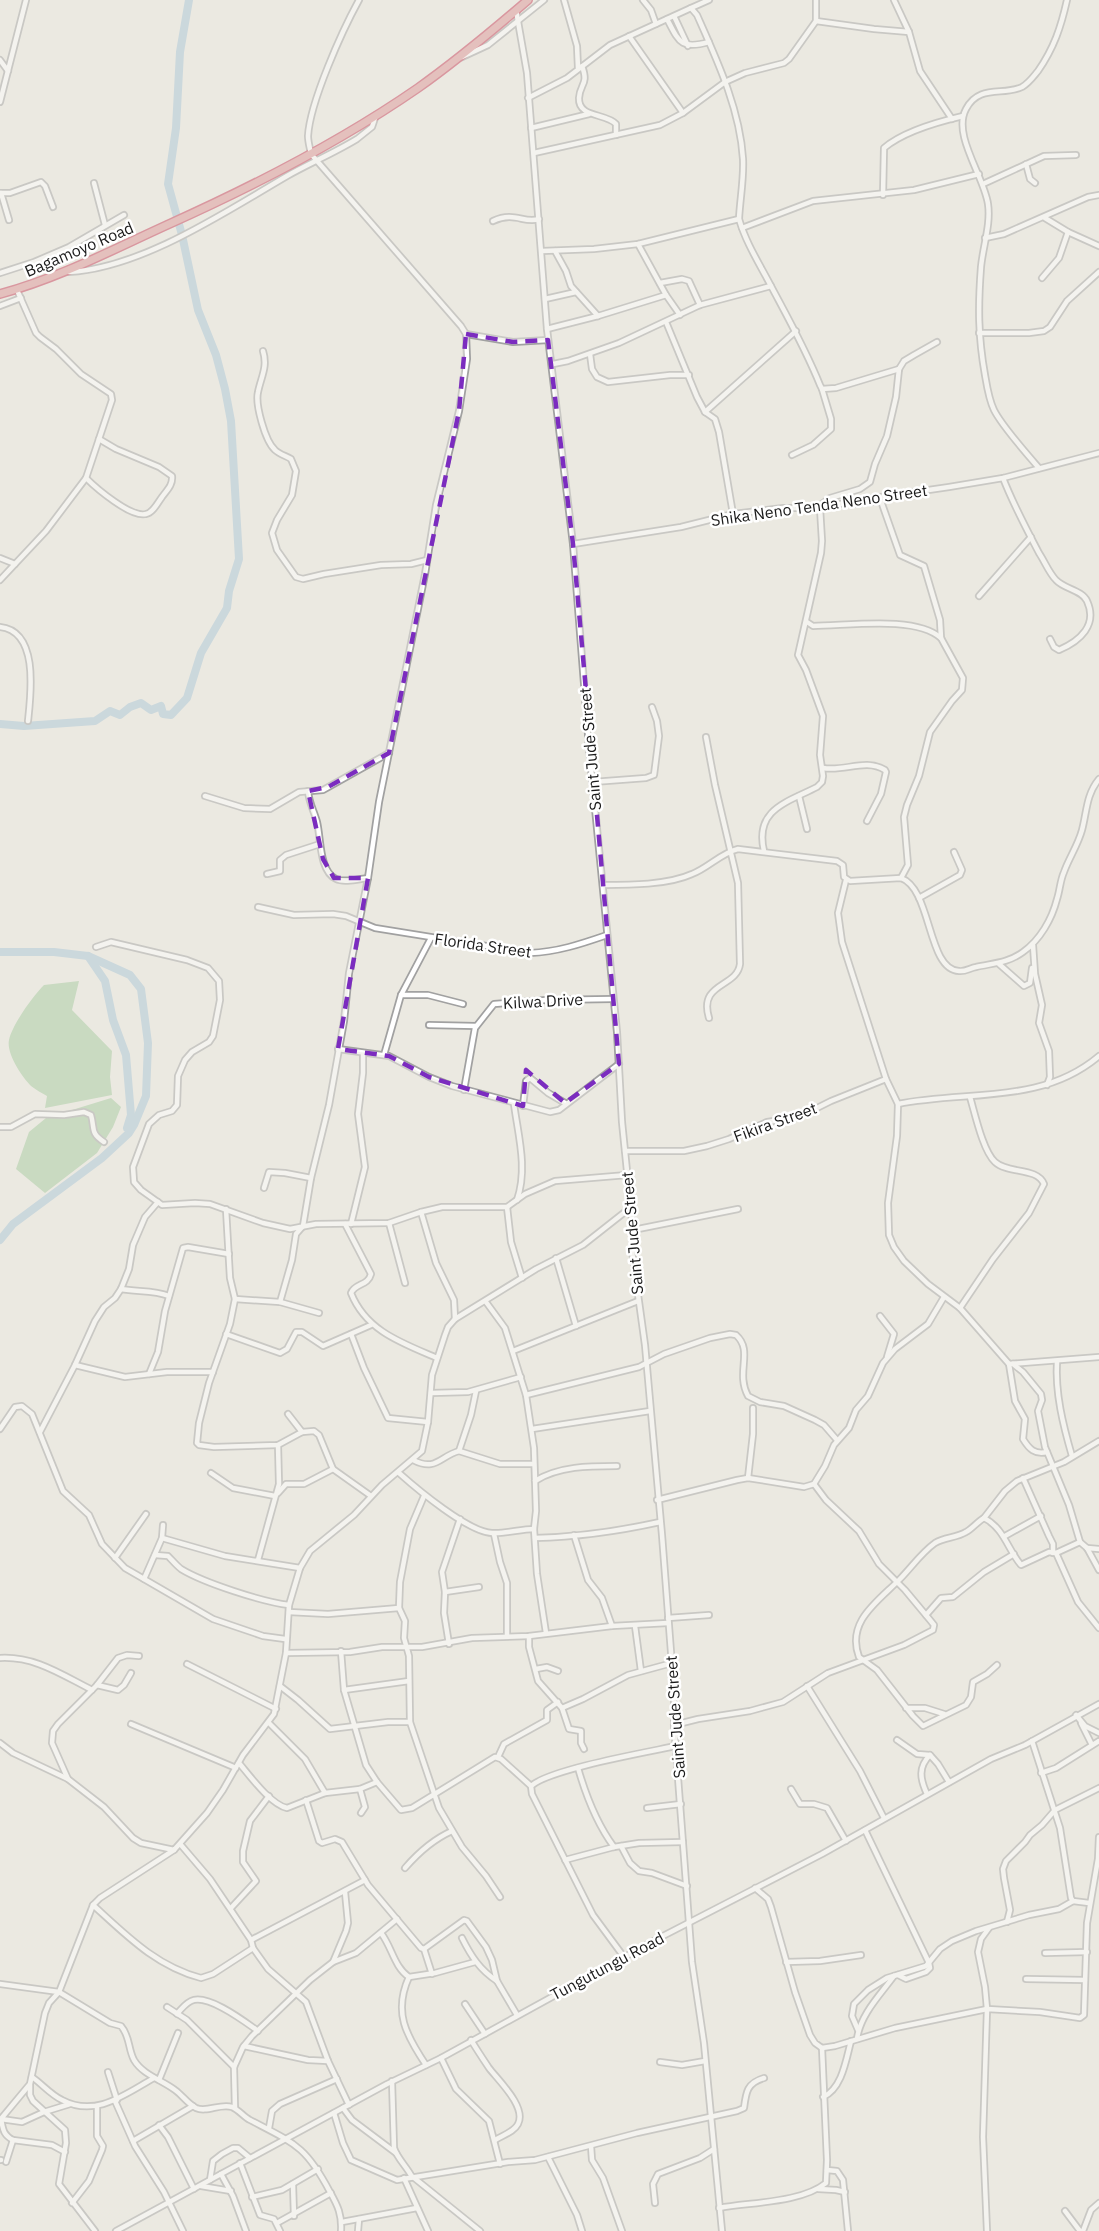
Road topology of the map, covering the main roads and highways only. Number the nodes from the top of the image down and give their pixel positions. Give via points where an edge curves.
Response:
1 (528, 0) edge
2 (0, 294) edge

1 - 2 highway, Bagamoyo Road via 457,59 311,154 67,272

